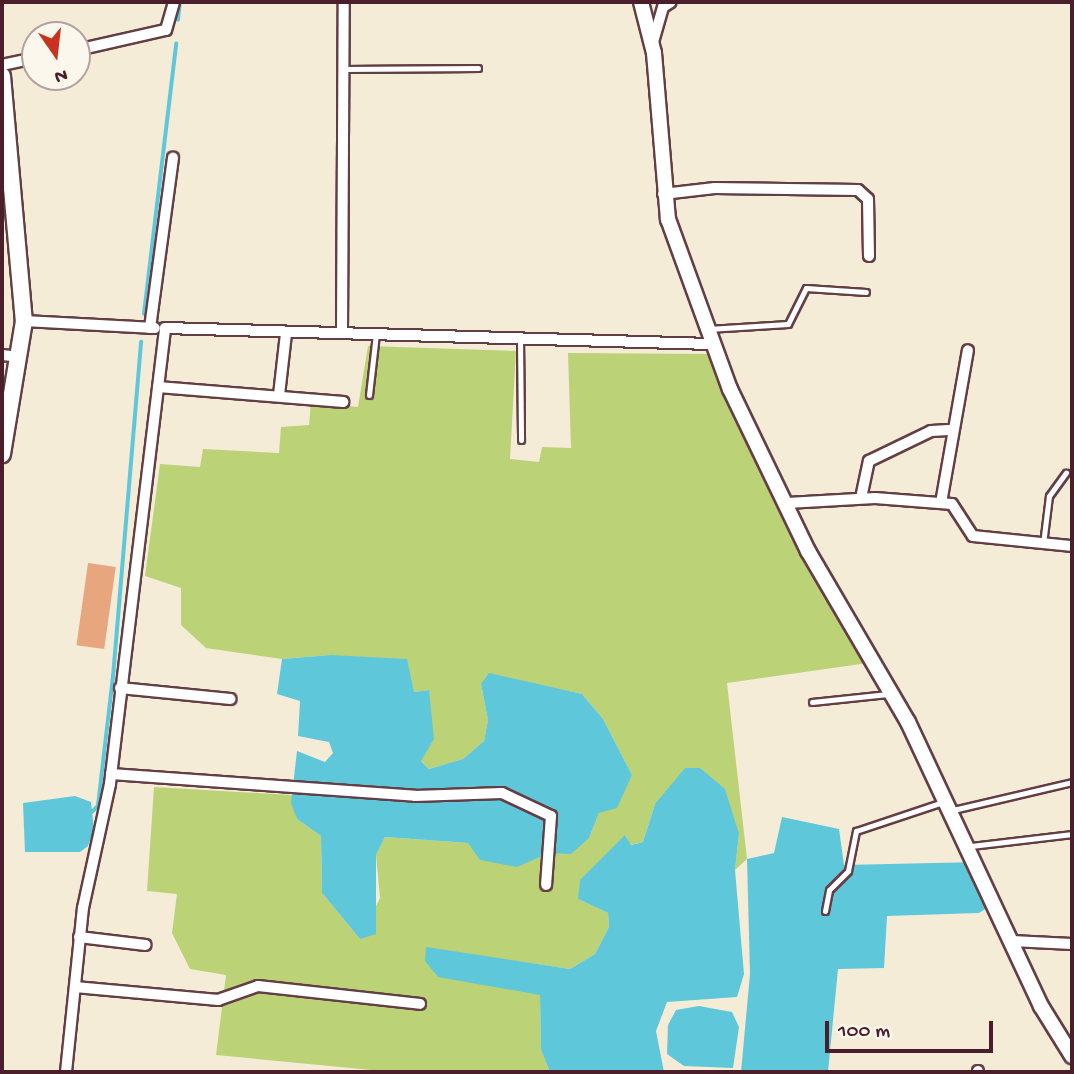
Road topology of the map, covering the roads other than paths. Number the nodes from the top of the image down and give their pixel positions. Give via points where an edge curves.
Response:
1 (174, 2) edge
2 (344, 2) edge
3 (641, 2) edge
4 (671, 2) edge
5 (653, 42) junction
6 (91, 47) edge
7 (21, 61) edge
8 (2, 65) edge
9 (478, 68) dead end
10 (345, 69) junction
11 (2, 76) edge
12 (173, 158) dead end
13 (663, 194) junction
14 (869, 256) dead end
15 (866, 292) dead end
16 (24, 321) junction
17 (150, 328) junction
18 (165, 328) junction
19 (706, 329) junction
20 (342, 331) junction
21 (286, 334) junction
22 (376, 334) junction
23 (520, 334) junction
24 (712, 344) junction
25 (968, 350) dead end
26 (2, 355) edge
27 (20, 357) junction
28 (158, 387) junction
29 (279, 395) junction
30 (369, 395) dead end
31 (343, 402) dead end
32 (953, 430) junction
33 (522, 440) dead end
34 (2, 454) edge
35 (1066, 473) dead end
36 (861, 498) junction
37 (787, 503) junction
38 (941, 503) junction
39 (1043, 544) junction
40 (1072, 546) edge
41 (120, 688) junction
42 (891, 694) junction
43 (230, 699) dead end
44 (811, 702) dead end
45 (111, 774) junction
46 (1072, 782) edge
47 (950, 806) junction
48 (1072, 834) edge
49 (971, 846) junction
50 (546, 885) dead end
51 (825, 911) dead end
52 (79, 937) junction
53 (1012, 941) junction
54 (1072, 944) edge
55 (146, 945) dead end
56 (75, 987) junction
57 (420, 1004) dead end
58 (1065, 1032) edge
59 (1072, 1056) edge
60 (66, 1072) edge

1 - 6 street via 166,30
2 - 10 street
3 - 5 street
4 - 5 street via 663,7
5 - 13 street
7 - 8 street
9 - 10 lane
10 - 20 street
11 - 16 main road
12 - 17 street
13 - 14 street via 743,187 858,190 868,199
13 - 19 street
15 - 19 lane via 806,288 788,324
16 - 17 street
16 - 27 main road
17 - 18 street
18 - 21 street
18 - 28 street
19 - 24 street
20 - 21 street
20 - 22 street
21 - 29 street
22 - 23 street
22 - 30 lane
23 - 24 street
23 - 33 lane
24 - 37 street
25 - 32 street
26 - 27 street
27 - 34 main road
28 - 29 street
28 - 41 street
29 - 31 street
32 - 36 street via 931,431 869,461
32 - 38 street
35 - 39 lane via 1049,496
36 - 37 street
36 - 38 street
37 - 42 street
38 - 39 street via 959,507 973,537
39 - 40 street
41 - 43 street
41 - 45 street
42 - 44 lane
42 - 47 street
45 - 50 street via 415,796 502,793 551,816
45 - 52 street
46 - 47 lane
47 - 49 street
47 - 51 lane via 856,831 848,871 828,890
48 - 49 lane
49 - 53 street
52 - 55 street
52 - 56 street
53 - 54 street
53 - 58 street
56 - 57 street via 218,1000 258,986
56 - 60 street
58 - 59 street

